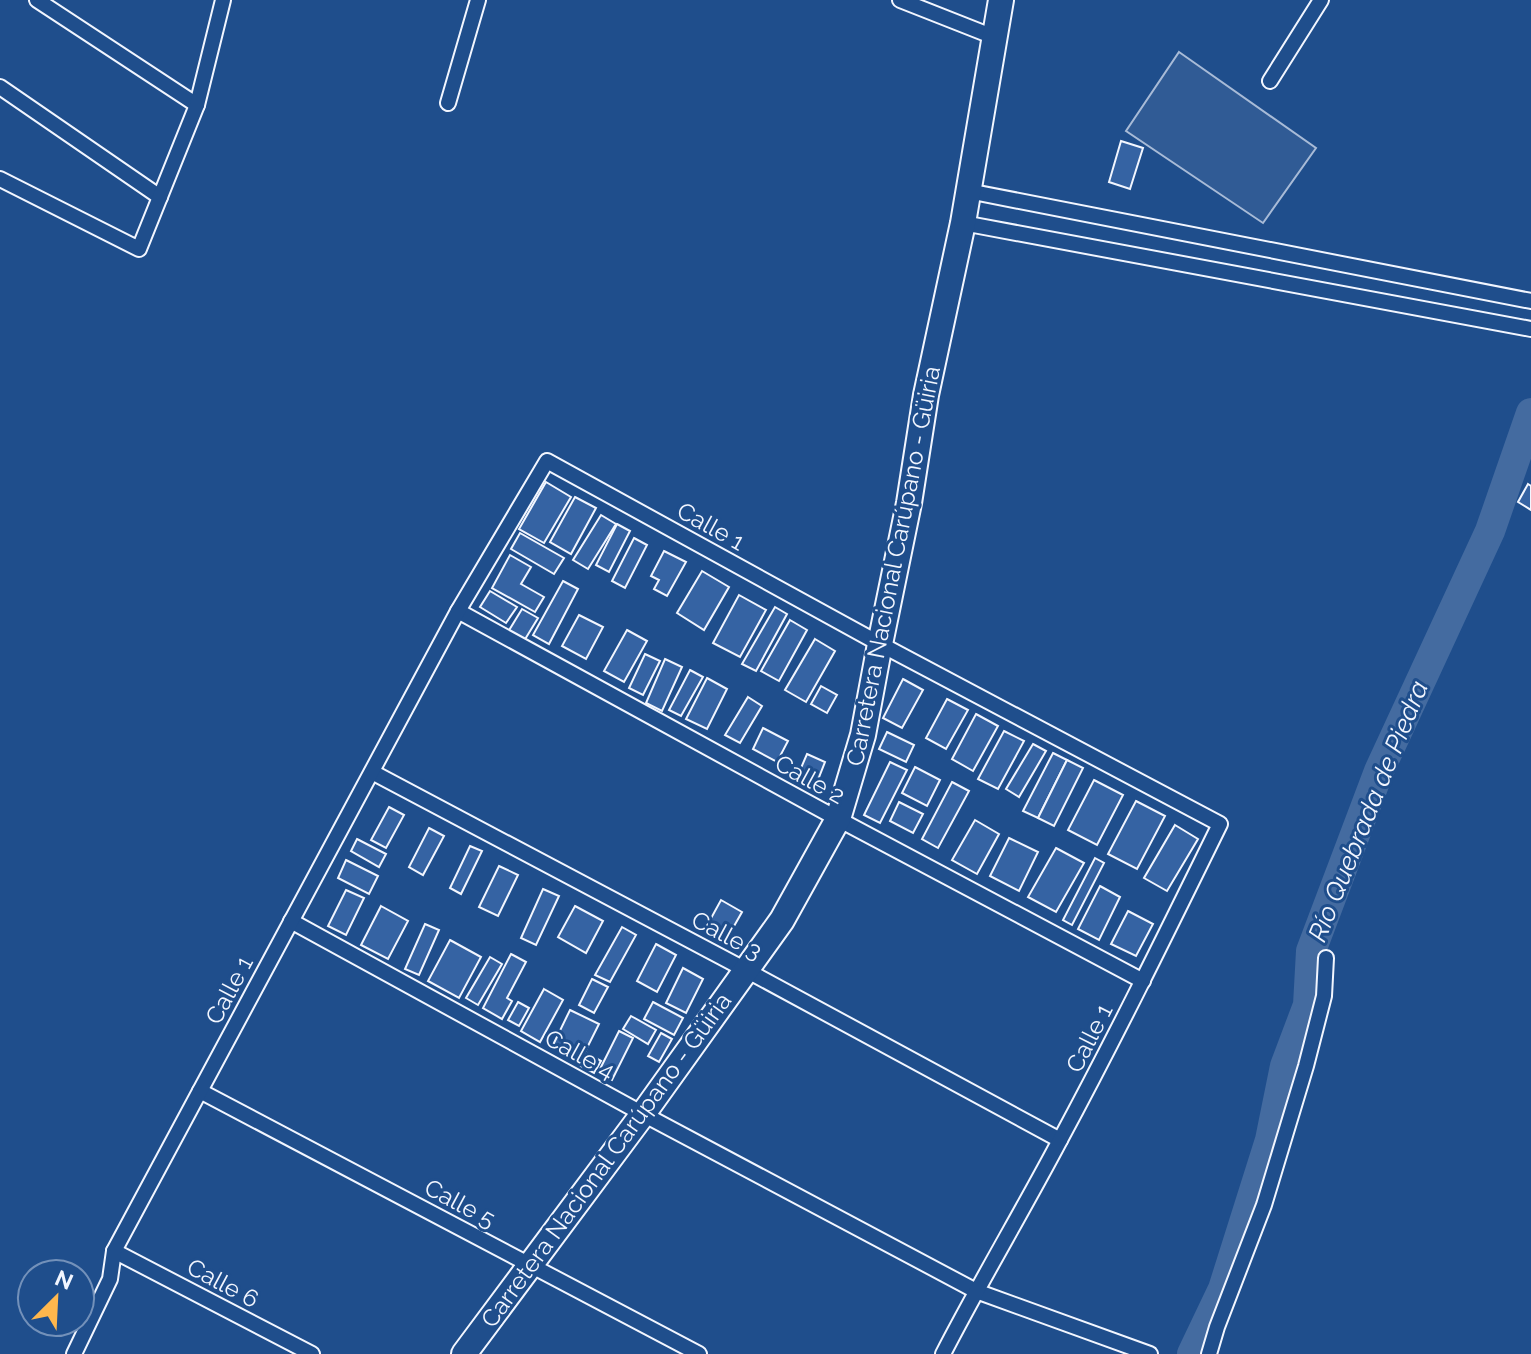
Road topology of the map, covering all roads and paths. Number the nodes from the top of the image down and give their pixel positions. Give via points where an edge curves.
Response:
1 (37, 0) edge
2 (223, 0) edge
3 (478, 0) edge
4 (900, 0) edge
5 (1001, 0) edge
6 (1321, 0) edge
7 (994, 37) junction
8 (1270, 81) dead end
9 (0, 87) edge
10 (448, 103) dead end
11 (197, 105) junction
12 (0, 179) edge
13 (968, 191) junction
14 (160, 197) junction
15 (963, 223) junction
16 (1531, 301) edge
17 (1531, 329) edge
18 (458, 611) junction
19 (880, 644) junction
20 (372, 772) junction
21 (838, 819) junction
22 (291, 921) junction
23 (1326, 958) dead end
24 (746, 970) junction
25 (1143, 981) junction
26 (200, 1091) junction
27 (643, 1114) junction
28 (1060, 1140) junction
29 (114, 1251) junction
30 (530, 1265) junction
31 (976, 1291) junction
32 (74, 1354) edge
33 (312, 1354) edge
34 (464, 1354) edge
35 (699, 1354) edge
36 (943, 1354) edge
37 (1150, 1354) edge
38 (1209, 1354) edge

1 - 11 street
2 - 11 street
3 - 10 street
4 - 7 street
5 - 7 highway, Carretera Nacional Carúpano - Güiria
6 - 8 street
7 - 13 highway, Carretera Nacional Carúpano - Güiria
9 - 14 street
11 - 14 street
12 - 14 street via 139,249
13 - 15 highway, Carretera Nacional Carúpano - Güiria
13 - 16 street
15 - 17 street
15 - 19 highway, Carretera Nacional Carúpano - Güiria
18 - 19 street, Calle 1 via 547,461
18 - 20 street, Calle 1
18 - 21 street, Calle 2
19 - 21 highway, Carretera Nacional Carúpano - Güiria via 863,735
19 - 25 street, Calle 1 via 1220,824
20 - 22 street, Calle 1
20 - 24 street, Calle 3
21 - 24 highway, Carretera Nacional Carúpano - Güiria via 782,920
21 - 25 street, Calle 2
22 - 26 street, Calle 1
22 - 27 street, Calle 4
23 - 38 street via 1324,996 1306,1066 1264,1205
24 - 27 highway, Carretera Nacional Carúpano - Güiria
24 - 28 street, Calle 3
25 - 28 street, Calle 1
26 - 29 street, Calle 1
26 - 30 street, Calle 5
27 - 30 highway, Carretera Nacional Carúpano - Güiria
27 - 31 street, Calle 4
28 - 31 street, Calle 1
29 - 32 street, Calle 1 via 110,1279
29 - 33 street, Calle 6
30 - 34 highway, Carretera Nacional Carúpano - Güiria
30 - 35 street, Calle 5
31 - 36 street, Calle 1
31 - 37 street, Calle 4

